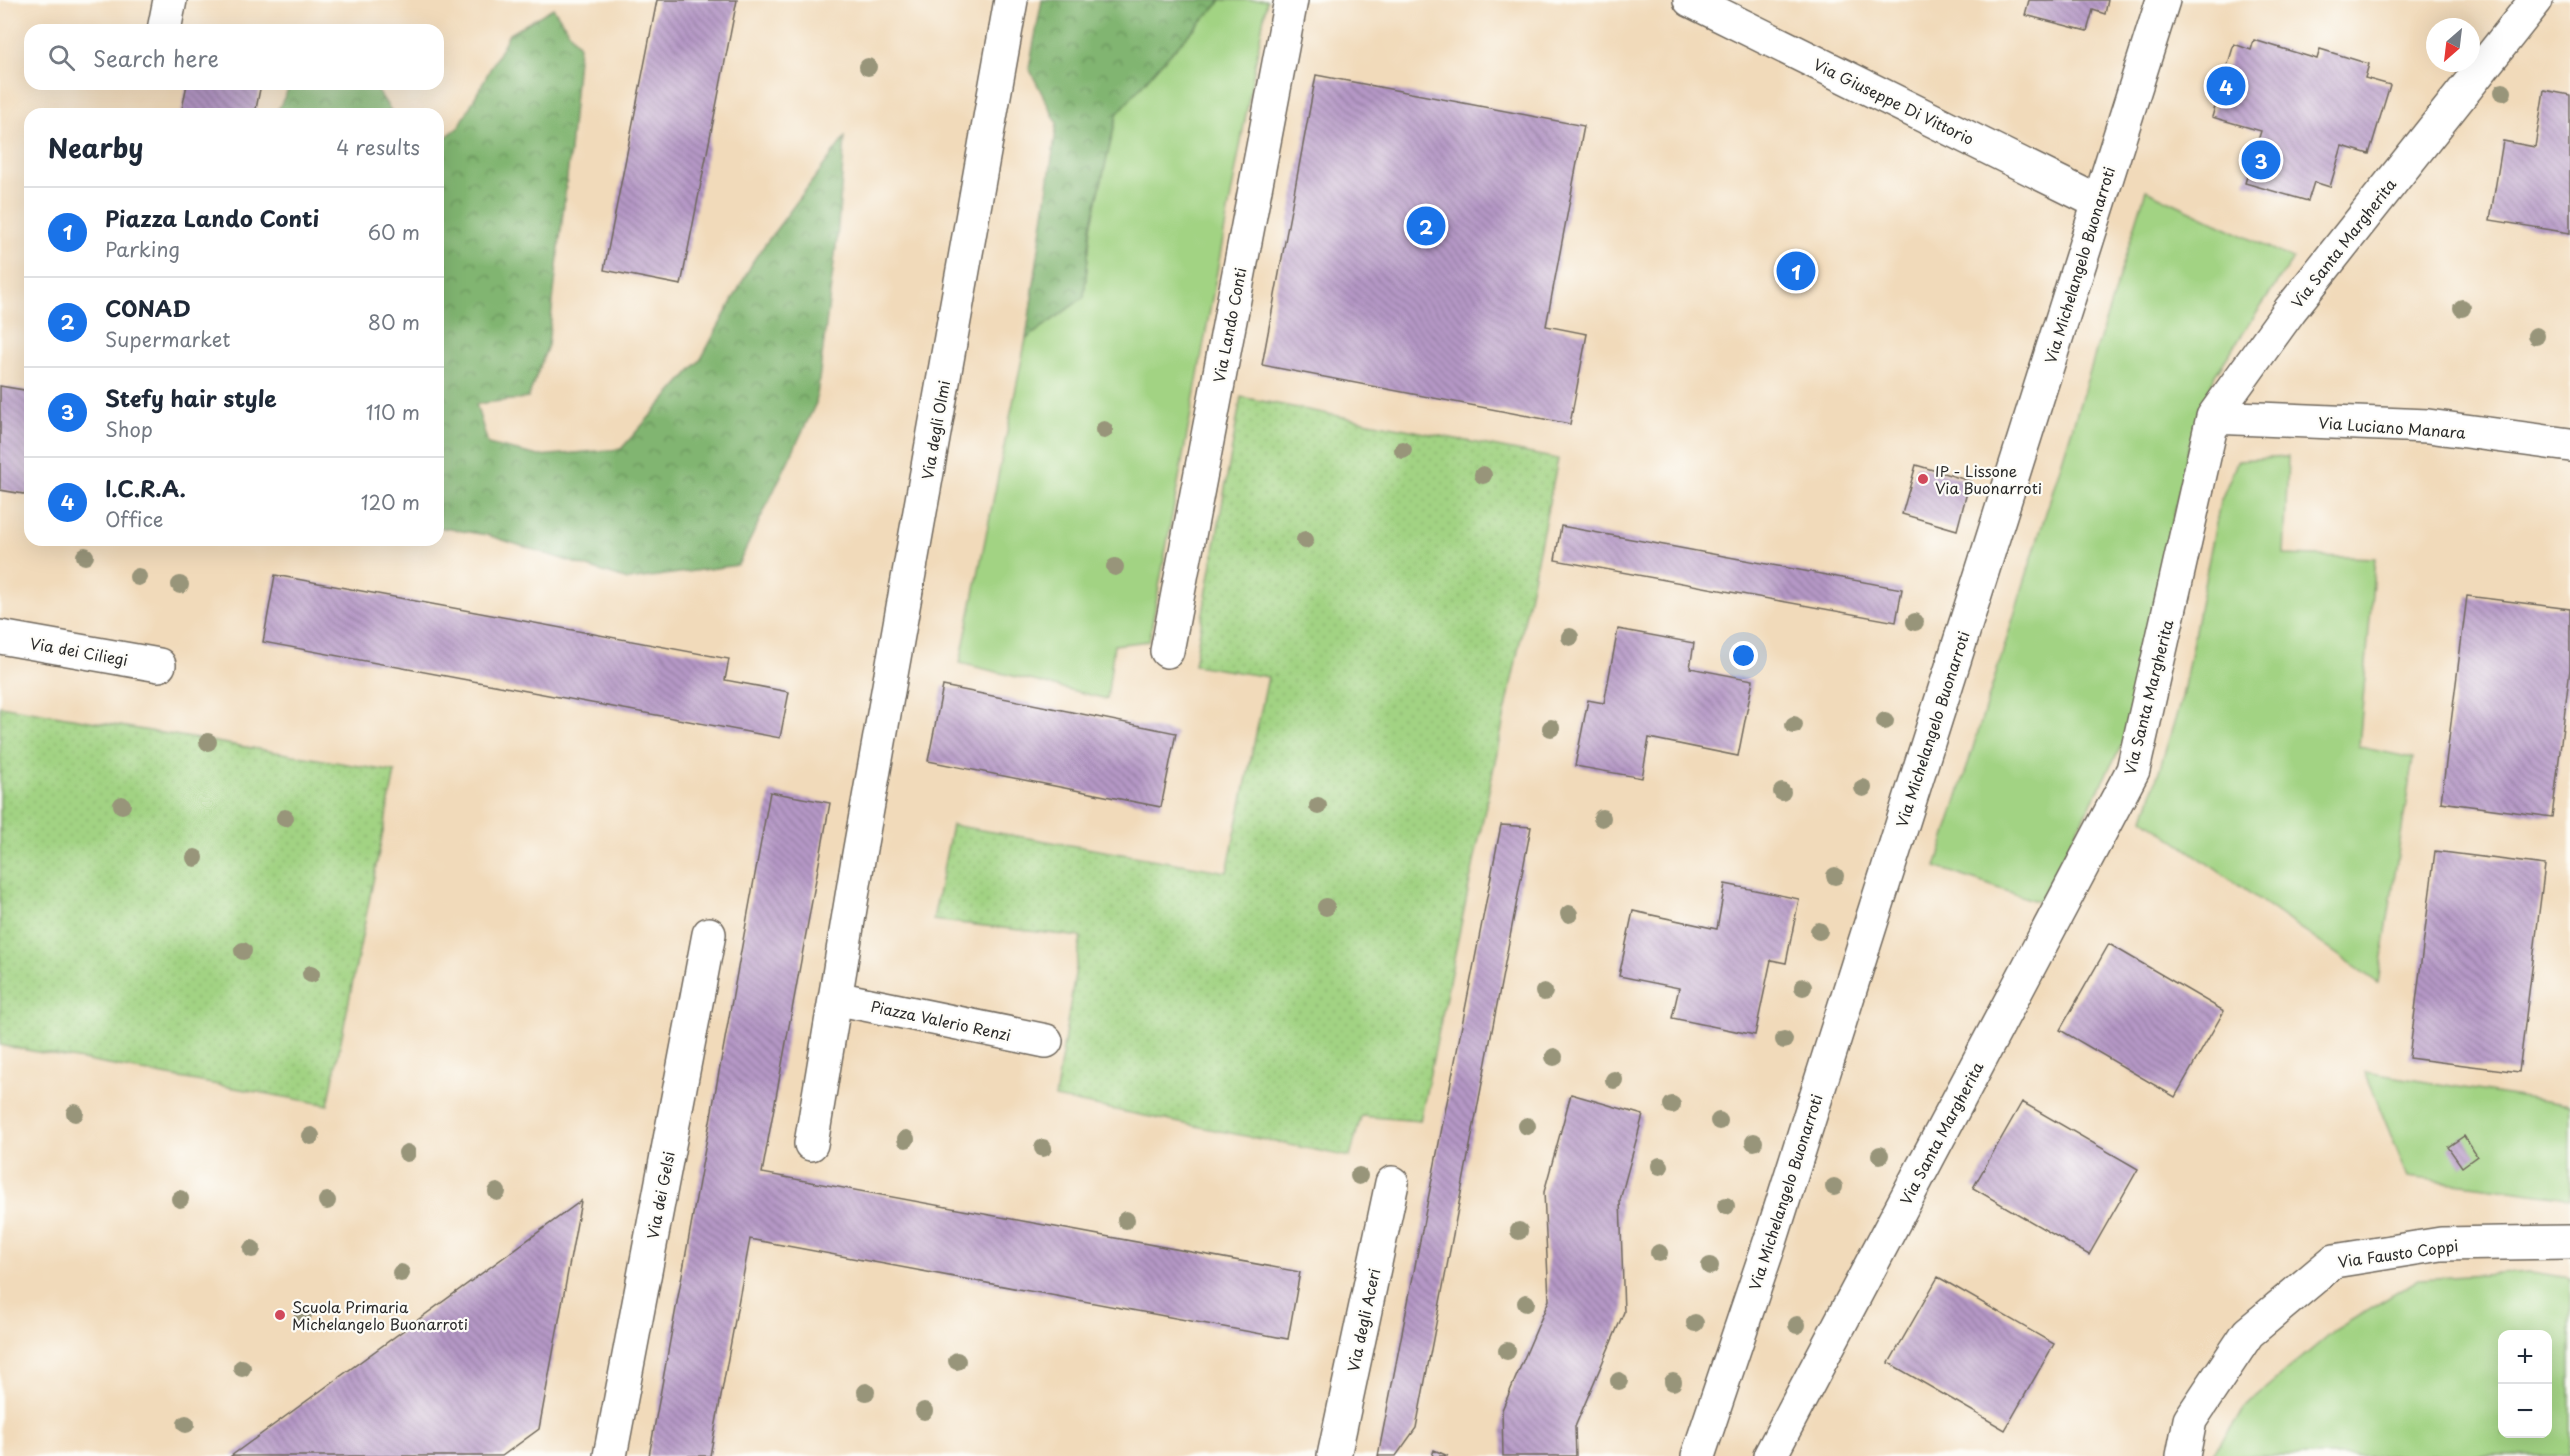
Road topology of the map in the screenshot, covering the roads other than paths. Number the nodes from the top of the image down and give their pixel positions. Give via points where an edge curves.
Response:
1 (170, 0) edge
2 (1011, 0) edge
3 (1291, 0) edge
4 (1690, 0) edge
5 (2163, 0) edge
6 (2536, 0) edge
7 (165, 24) edge
8 (2098, 202) junction
9 (2213, 417) junction
10 (2570, 445) edge
11 (0, 637) edge
12 (1167, 651) dead end
13 (159, 665) dead end
14 (709, 934) dead end
15 (835, 998) junction
16 (1046, 1041) dead end
17 (811, 1144) dead end
18 (1392, 1183) dead end
19 (2570, 1242) edge
20 (610, 1456) edge
21 (1334, 1456) edge
22 (1698, 1456) edge
23 (1770, 1456) edge
24 (2183, 1456) edge

1 - 7 street
2 - 15 street, Via degli Olmi
3 - 12 street, Via Lando Conti
4 - 8 street, Via Giuseppe Di Vittorio
5 - 8 street, Via Michelangelo Buonarroti
6 - 9 street, Via Santa Margherita via 2290,310
8 - 22 street, Via Michelangelo Buonarroti via 1771,1239
9 - 10 street, Via Luciano Manara via 2428,426
9 - 23 street, Via Santa Margherita via 2133,770
11 - 13 street, Via dei Ciliegi
14 - 20 street, Via dei Gelsi
15 - 16 street, Piazza Valerio Renzi
15 - 17 street
18 - 21 street, Via degli Aceri
19 - 24 street, Via Fausto Coppi via 2441,1244 2334,1261 2248,1333 2190,1420

